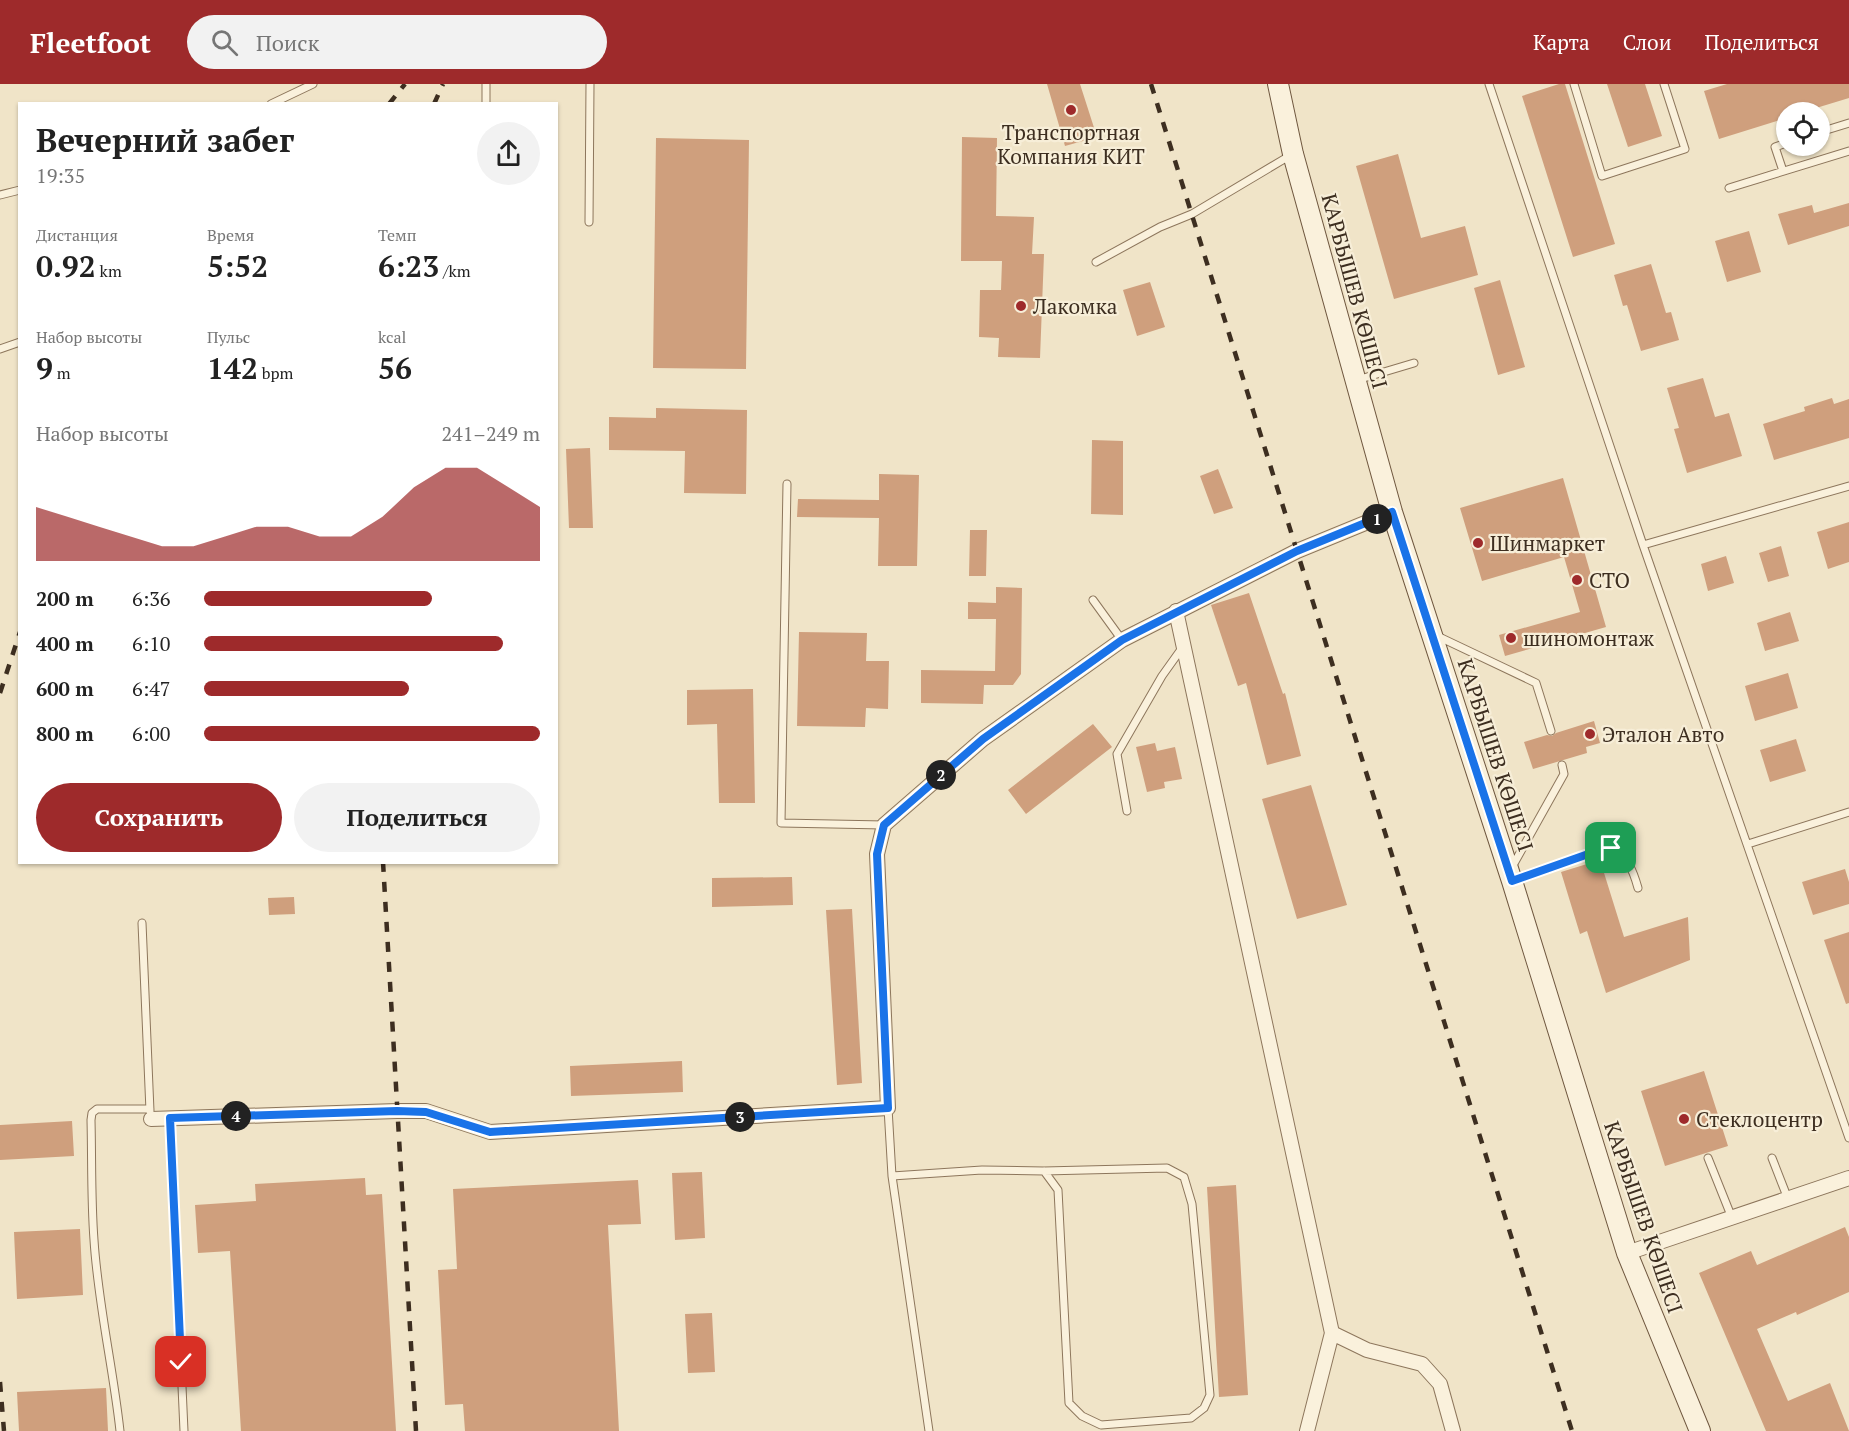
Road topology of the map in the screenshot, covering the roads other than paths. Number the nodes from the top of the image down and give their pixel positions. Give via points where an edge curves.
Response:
1 (313, 84) edge
2 (486, 84) edge
3 (590, 84) edge
4 (1278, 84) edge
5 (1489, 84) edge
6 (1574, 84) edge
7 (1664, 84) edge
8 (275, 102) edge
9 (486, 102) edge
10 (1849, 123) edge
11 (1830, 129) edge
12 (1849, 151) edge
13 (1293, 154) junction
14 (1778, 156) edge
15 (1783, 171) junction
16 (1730, 188) dead end
17 (18, 190) edge
18 (0, 195) edge
19 (589, 222) dead end
20 (1096, 262) dead end
21 (18, 343) edge
22 (0, 349) edge
23 (1414, 363) dead end
24 (1354, 381) junction
25 (787, 484) dead end
26 (1849, 486) edge
27 (1392, 512) junction
28 (1643, 545) junction
29 (1093, 600) dead end
30 (1176, 611) junction
31 (1431, 633) junction
32 (1122, 640) junction
33 (1184, 646) junction
34 (1551, 731) dead end
35 (1562, 765) dead end
36 (1127, 811) dead end
37 (1849, 812) edge
38 (884, 825) junction
39 (1748, 844) junction
40 (1511, 876) junction
41 (1638, 888) dead end
42 (142, 922) dead end
43 (888, 1108) junction
44 (150, 1114) junction
45 (170, 1118) junction
46 (1849, 1138) edge
47 (1708, 1158) dead end
48 (1772, 1158) dead end
49 (1044, 1171) junction
50 (892, 1176) junction
51 (1849, 1178) edge
52 (1788, 1199) junction
53 (1732, 1218) junction
54 (1627, 1253) junction
55 (1332, 1333) junction
56 (120, 1431) edge
57 (184, 1431) edge
58 (929, 1431) edge
59 (1307, 1431) edge
60 (1453, 1431) edge
61 (1700, 1431) edge

1 - 8 lane
2 - 9 lane
3 - 19 lane
4 - 13 main road, КАРБЫШЕВ КӨШЕСІ
5 - 28 lane
6 - 7 lane via 1602,176 1685,149
10 - 11 lane
12 - 15 lane
13 - 20 lane via 1192,214
13 - 24 main road, КАРБЫШЕВ КӨШЕСІ
14 - 15 lane
15 - 16 lane
17 - 18 lane
21 - 22 lane
23 - 24 lane
24 - 27 main road, КАРБЫШЕВ КӨШЕСІ
25 - 38 lane via 781,823
26 - 28 lane
27 - 30 street via 1297,551
27 - 31 main road, КАРБЫШЕВ КӨШЕСІ
28 - 39 lane
29 - 32 lane
30 - 32 street
30 - 33 street
31 - 34 lane via 1536,683
31 - 40 main road, КАРБЫШЕВ КӨШЕСІ
32 - 38 street via 983,739
33 - 36 lane via 1117,754
33 - 55 street
35 - 40 lane via 1564,774
37 - 39 lane
38 - 43 street via 877,854
39 - 46 lane
40 - 41 lane via 1611,848 1633,870
40 - 54 main road, КАРБЫШЕВ КӨШЕСІ
42 - 44 lane
43 - 45 street via 490,1132 426,1112
43 - 50 lane
44 - 45 street
44 - 56 lane via 97,1109 91,1120 93,1239
45 - 57 lane
47 - 53 lane
48 - 52 lane
49 - 49 lane via 1058,1190 1069,1403 1082,1416 1101,1425 1191,1418 1204,1408 1210,1395 1192,1204 1184,1177 1167,1168
49 - 50 lane via 982,1170
50 - 58 lane
51 - 52 street
52 - 53 street
53 - 54 street
54 - 61 main road, КАРБЫШЕВ КӨШЕСІ
55 - 59 street
55 - 60 street via 1367,1350 1422,1364 1440,1384

